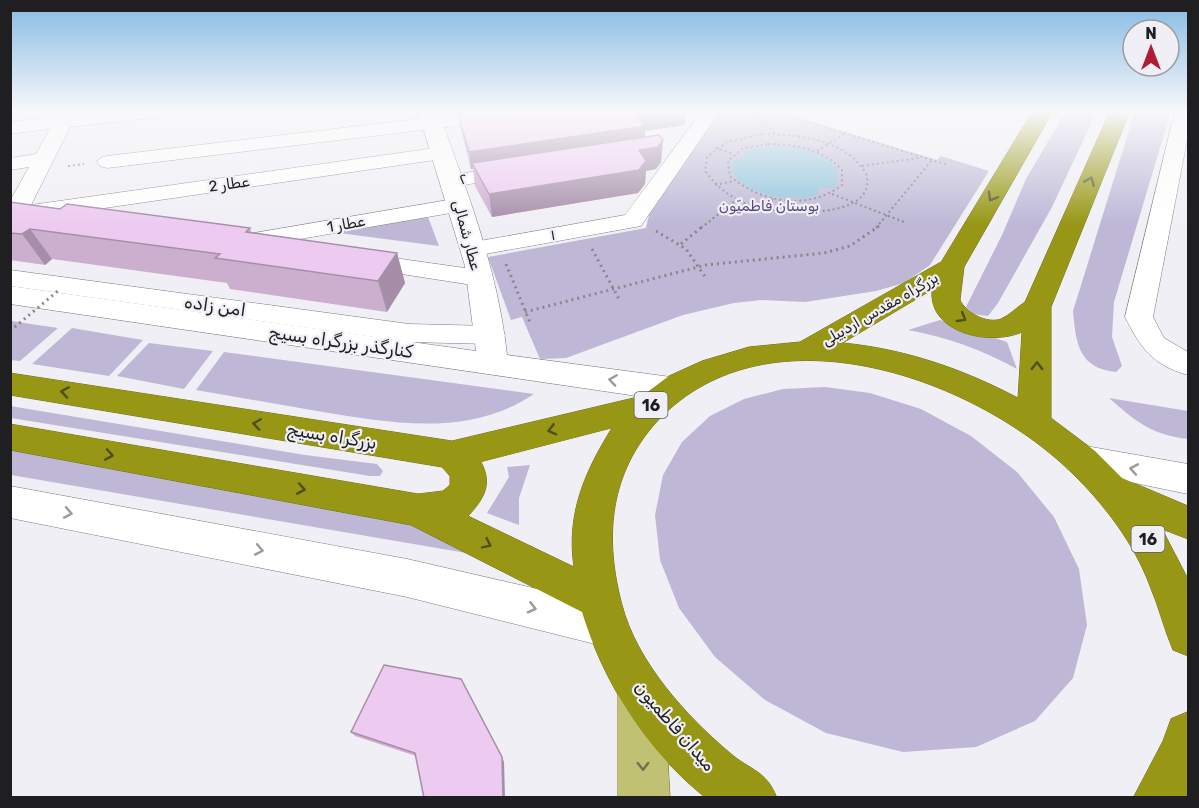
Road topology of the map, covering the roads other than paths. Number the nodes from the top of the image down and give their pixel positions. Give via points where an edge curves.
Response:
1 (47, 149) edge
2 (202, 149) edge
3 (441, 149) edge
4 (684, 149) edge
5 (1021, 149) edge
6 (1104, 149) edge
7 (1176, 149) edge
8 (442, 153) junction
9 (106, 162) road end
10 (10, 164) edge
11 (39, 164) junction
12 (534, 168) edge
13 (452, 181) junction
14 (459, 205) junction
15 (12, 215) edge
16 (96, 225) edge
17 (474, 249) junction
18 (303, 254) edge
19 (339, 258) edge
20 (951, 267) junction
21 (10, 278) edge
22 (479, 278) junction
23 (10, 295) edge
24 (1037, 307) junction
25 (492, 349) junction
26 (807, 351) junction
27 (1188, 365) edge
28 (10, 384) edge
29 (660, 397) junction
30 (1034, 424) junction
31 (10, 437) edge
32 (452, 455) junction
33 (1080, 459) junction
34 (1188, 480) edge
35 (1109, 488) junction
36 (10, 502) edge
37 (418, 510) junction
38 (1188, 523) edge
39 (603, 612) junction
40 (1188, 635) edge
41 (641, 692) junction
42 (1187, 745) edge
43 (644, 798) edge
44 (752, 798) edge
45 (1158, 798) edge

1 - 11 street
2 - 9 street
3 - 8 street, عطار شمالی
4 - 17 street, ۱ via 633,221
5 -> 20 highway, بزرگراه مقدس اردبیلی / 16
24 -> 6 highway
7 - 27 street via 1139,317 1153,344
8 - 13 street, عطار شمالی
8 - 15 street, عطار 2
10 - 11 street
11 - 15 street
12 - 13 street, ۲
13 - 14 street, عطار شمالی
14 - 17 street, عطار شمالی
14 - 18 street, عطار 1 via 222,242
15 - 16 street
17 - 22 street, عطار شمالی
19 - 22 street
20 -> 24 highway via 945,298 949,309 962,320 984,328 1005,328
20 - 26 highway, بزرگراه مقدس اردبیلی / 16
21 - 25 street, امن زاده via 409,333
22 - 25 street, عطار شمالی
23 - 25 street, کنارگذر بزرگراه بسیج
30 -> 24 highway
29 -> 25 street, کنارگذر بزرگراه بسیج
26 - 29 highway, میدان فاطمیون / 16 via 758,355 712,368
26 - 30 highway, میدان فاطمیون / 16 via 862,355 920,368 977,391
32 -> 28 highway, بزرگراه بسیج / 16
29 -> 32 highway, بزرگراه بسیج / 16
29 - 39 highway, میدان فاطمیون / 16 via 619,441 599,485 591,538
30 - 33 highway, میدان فاطمیون / 16
31 -> 37 highway
32 - 37 highway via 468,472 468,491 453,506
34 -> 33 street
33 - 35 highway, میدان فاطمیون / 16
35 - 38 highway
35 - 40 highway, میدان فاطمیون / 16 via 1147,537 1176,592
36 -> 39 street
37 -> 39 highway
39 - 41 highway, میدان فاطمیون / 16 via 622,659
41 -> 43 main road
41 - 44 highway, میدان فاطمیون / 16 via 711,770
42 - 45 highway

